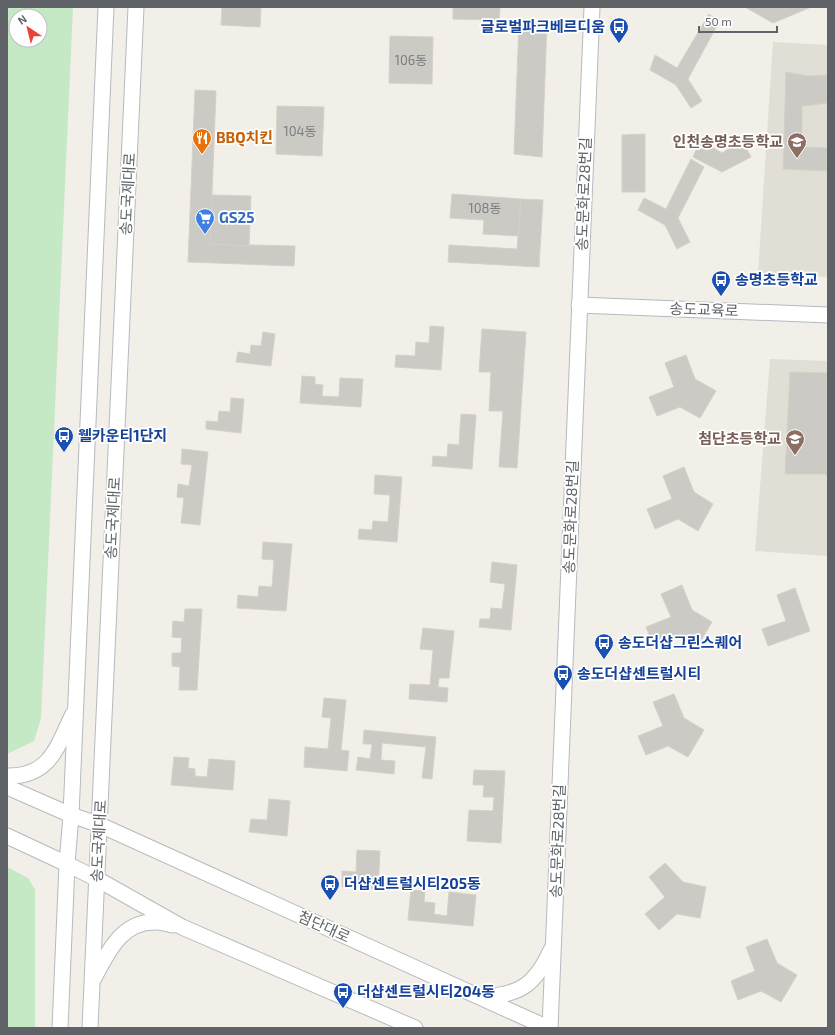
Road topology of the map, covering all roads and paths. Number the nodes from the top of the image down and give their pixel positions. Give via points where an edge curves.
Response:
1 (106, 7) edge
2 (136, 7) edge
3 (592, 7) edge
4 (580, 305) junction
5 (828, 315) edge
6 (76, 708) junction
7 (7, 776) edge
8 (7, 786) edge
9 (71, 815) junction
10 (100, 825) junction
11 (7, 836) edge
12 (67, 864) junction
13 (97, 879) junction
14 (182, 927) junction
15 (554, 944) junction
16 (92, 981) junction
17 (480, 997) junction
18 (60, 1028) edge
19 (90, 1028) edge
20 (416, 1028) edge
21 (549, 1028) edge

1 - 6 main road, 송도국제대로
2 - 10 main road, 송도국제대로
3 - 4 main road, 송도문화로28번길
4 - 5 main road, 송도교육로
4 - 15 main road, 송도문화로28번길
6 - 7 main road via 54,754 45,765 32,772
6 - 9 main road, 송도국제대로
8 - 9 main road, 첨단대로
9 - 10 main road, 첨단대로
9 - 12 main road, 송도국제대로
10 - 13 main road, 송도국제대로
10 - 17 main road, 첨단대로
11 - 12 main road
12 - 13 main road
12 - 18 main road, 송도국제대로
13 - 14 main road
13 - 16 main road, 송도국제대로
14 - 16 main road via 157,922 141,924 126,931 112,945
14 - 20 main road
15 - 17 main road via 544,965 532,981 517,991
15 - 21 main road, 송도문화로28번길
16 - 19 main road, 송도국제대로
17 - 21 main road, 첨단대로

